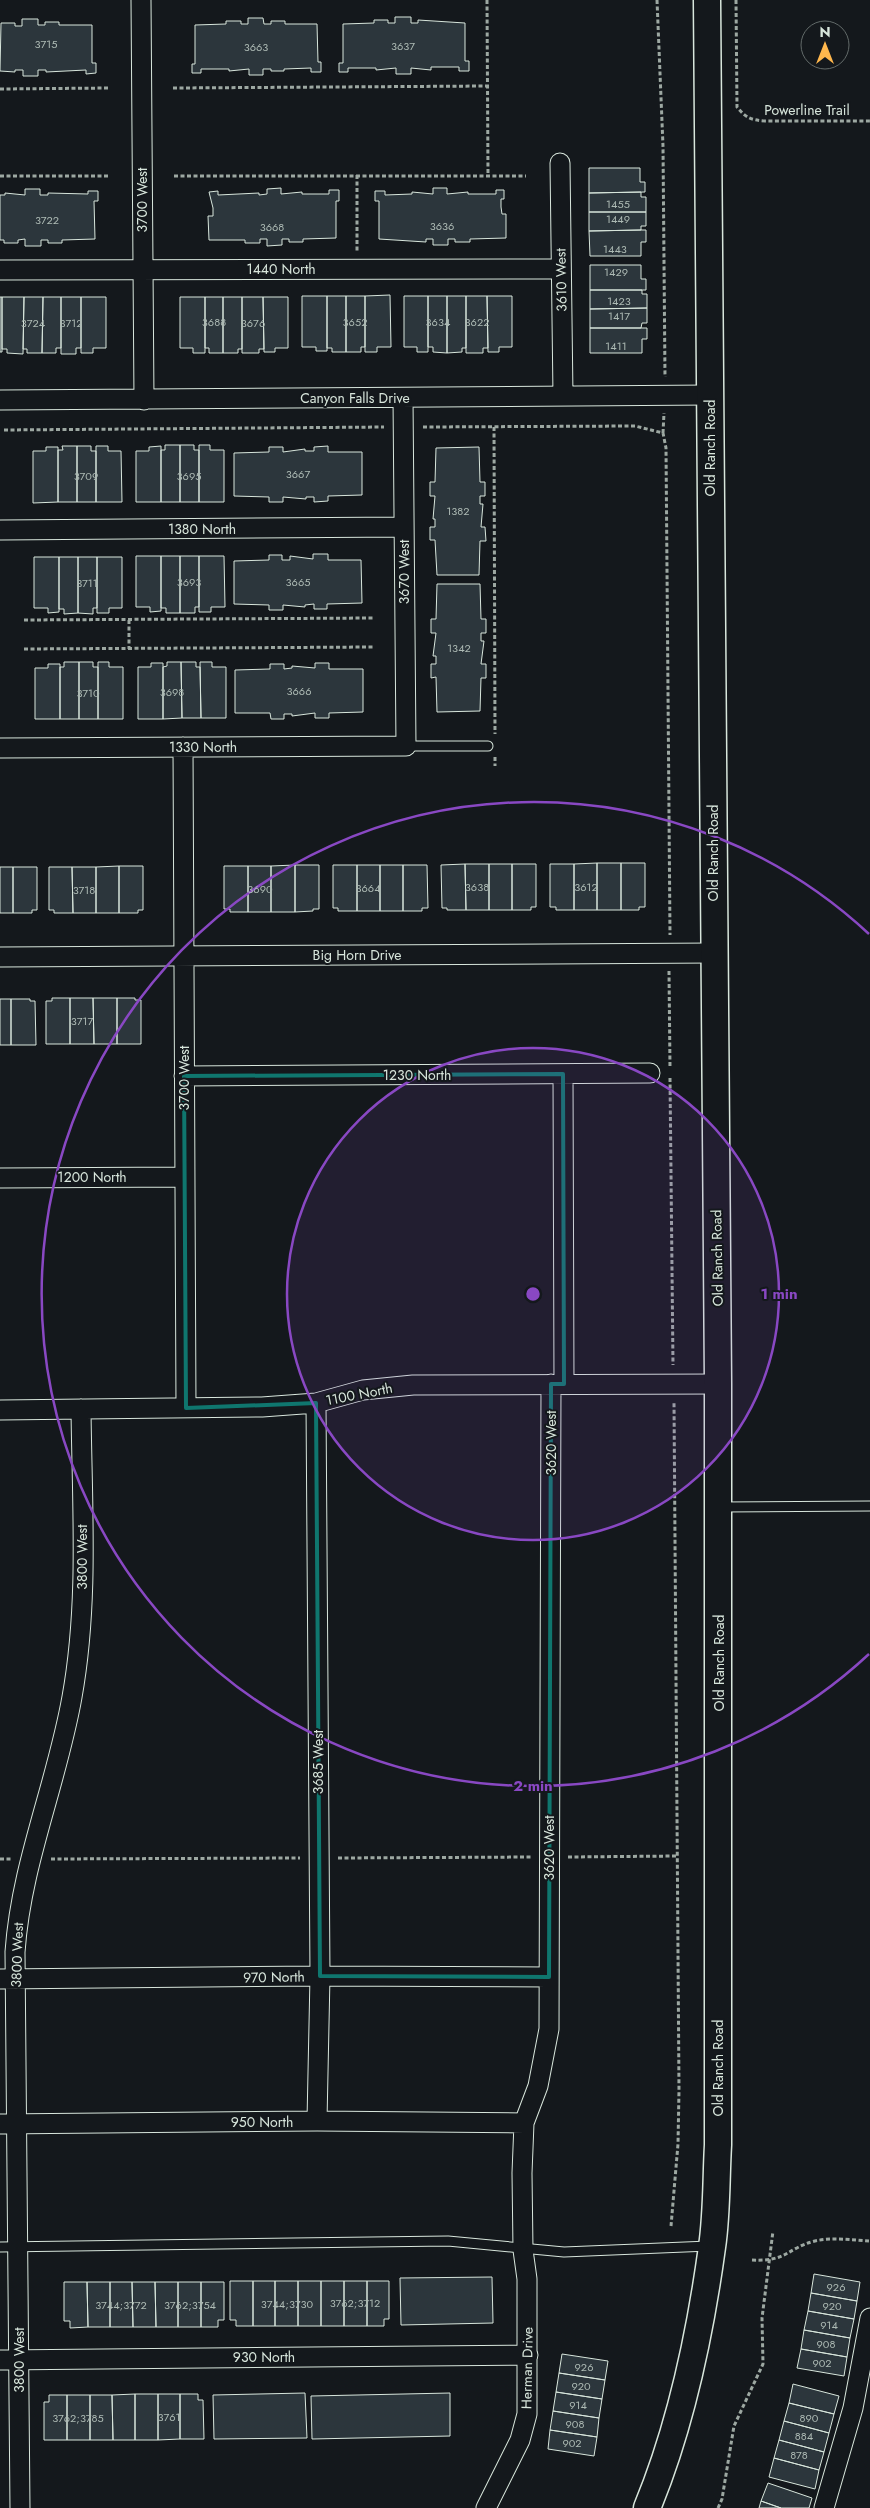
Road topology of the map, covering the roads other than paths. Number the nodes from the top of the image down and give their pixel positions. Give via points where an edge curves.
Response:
1 (141, 0) edge
2 (707, 0) edge
3 (560, 163) dead end
4 (561, 269) junction
5 (0, 270) edge
6 (143, 270) junction
7 (710, 395) junction
8 (563, 396) junction
9 (403, 398) junction
10 (0, 400) edge
11 (144, 400) junction
12 (404, 528) junction
13 (0, 530) edge
14 (406, 746) junction
15 (488, 746) dead end
16 (183, 747) junction
17 (0, 748) edge
18 (714, 953) junction
19 (184, 956) junction
20 (0, 957) edge
21 (650, 1073) dead end
22 (563, 1074) junction
23 (184, 1076) junction
24 (185, 1177) junction
25 (0, 1178) edge
26 (557, 1384) junction
27 (718, 1384) junction
28 (316, 1402) junction
29 (186, 1408) junction
30 (81, 1409) junction
31 (0, 1410) edge
32 (870, 1506) edge
33 (719, 1507) junction
34 (320, 1976) junction
35 (549, 1977) junction
36 (8, 1979) edge
37 (317, 2121) junction
38 (524, 2123) junction
39 (9, 2124) edge
40 (712, 2246) junction
41 (9, 2247) edge
42 (523, 2250) junction
43 (527, 2279) joint
44 (870, 2318) edge
45 (528, 2355) junction
46 (0, 2360) edge
47 (19, 2360) junction
48 (867, 2362) edge
49 (20, 2508) edge
50 (486, 2508) edge
51 (647, 2508) edge
52 (824, 2508) edge

1 - 6 street, 3700 West
2 - 7 street, Old Ranch Road
3 - 4 street, 3610 West
4 - 6 street, 1440 North
4 - 8 street, 3610 West
5 - 6 street, 1440 North
6 - 11 street, 3700 West
7 - 8 street, Canyon Falls Drive
7 - 18 street, Old Ranch Road
8 - 9 street, Canyon Falls Drive
9 - 11 street, Canyon Falls Drive
9 - 12 street, 3670 West
10 - 11 street, Canyon Falls Drive
12 - 13 street, 1380 North
12 - 14 street, 3670 West
14 - 15 lane
14 - 16 street, 1330 North
16 - 17 street, 1330 North
16 - 19 street, 3700 West
18 - 19 street, Big Horn Drive
18 - 27 street, Old Ranch Road
19 - 20 street, Big Horn Drive
19 - 23 street, 3700 West
21 - 22 street, 1230 North
22 - 23 street, 1230 North
22 - 26 street, 3620 West
23 - 24 street, 3700 West
24 - 25 street, 1200 North
24 - 29 street, 3700 West
26 - 27 street, 1100 North
26 - 28 street, 1100 North via 395,1386 340,1394
26 - 35 street, 3620 West
27 - 33 street, Old Ranch Road
28 - 29 street, 1100 North
28 - 34 street, 3685 West
29 - 30 street, 1100 North
30 - 31 street, 1100 North
30 - 36 street, 3800 West via 82,1584 78,1666 64,1734 21,1898
32 - 33 lane
33 - 40 street, Old Ranch Road via 718,2145
34 - 35 street, 970 North
34 - 36 street, 970 North
34 - 37 street, 3685 West
35 - 38 street, 3620 West via 549,2029 538,2086
36 - 39 street, 3800 West
37 - 38 street, 950 North
37 - 39 street, 950 North
38 - 42 street, 3620 West
39 - 41 street, 3800 West
40 - 42 lane via 564,2252
40 - 51 street, Old Ranch Road via 697,2338 671,2437
41 - 42 lane via 448,2242
41 - 47 street, 3800 West
42 - 43 street, 3620 West
43 - 45 street, Herman Drive
44 - 48 street
45 - 47 street, 930 North
45 - 50 street, Herman Drive via 524,2428
46 - 47 street, 930 North
47 - 49 street, 3800 West
48 - 52 street

